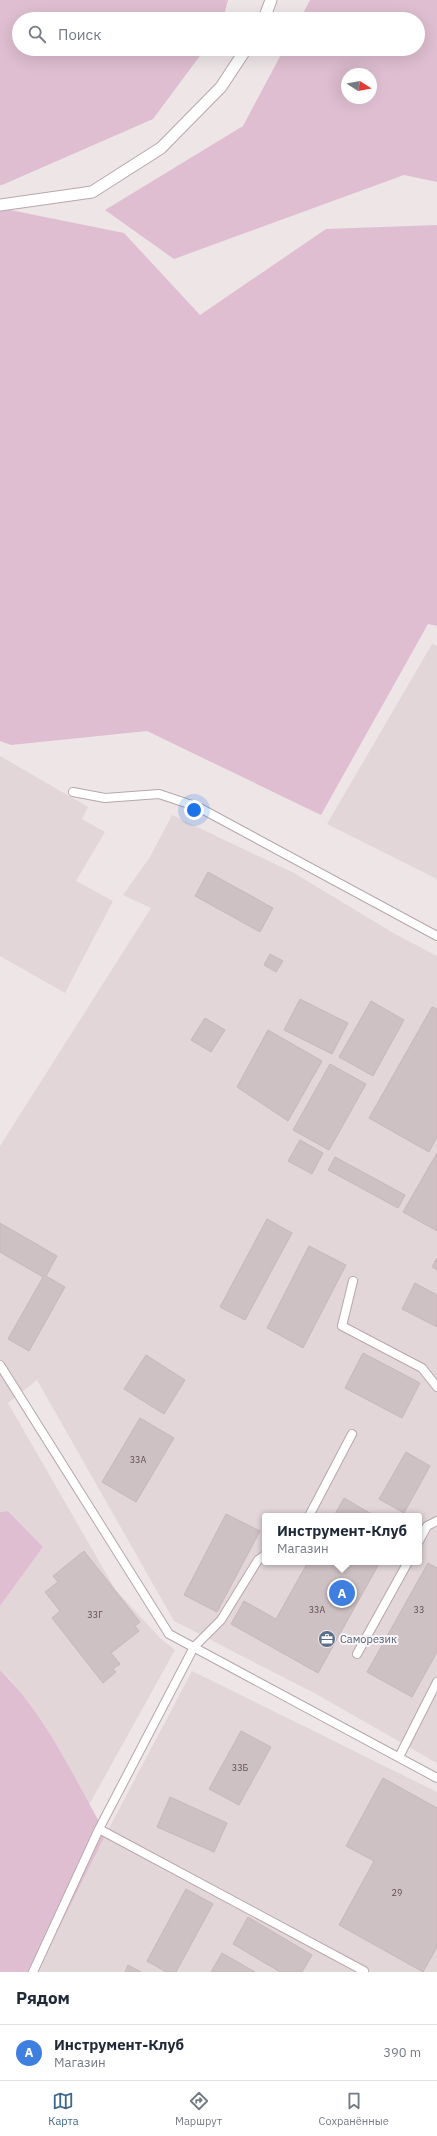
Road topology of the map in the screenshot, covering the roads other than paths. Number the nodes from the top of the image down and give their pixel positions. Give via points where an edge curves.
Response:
1 (271, 0) edge
2 (267, 12) edge
3 (241, 56) edge
4 (0, 205) edge
5 (73, 792) dead end
6 (437, 936) edge
7 (353, 1280) dead end
8 (0, 1365) edge
9 (437, 1387) edge
10 (352, 1434) dead end
11 (311, 1513) edge
12 (437, 1521) edge
13 (422, 1535) edge
14 (262, 1557) edge
15 (406, 1565) edge
16 (194, 1647) junction
17 (358, 1654) dead end
18 (437, 1682) edge
19 (399, 1757) junction
20 (437, 1778) edge
21 (99, 1829) junction
22 (33, 1972) edge
23 (363, 1972) edge

1 - 2 street
3 - 4 street via 221,87 161,148 92,192
5 - 6 lane via 105,798 159,794 198,806
7 - 9 lane via 342,1326 422,1368
8 - 16 lane via 169,1634
10 - 11 lane
12 - 13 lane via 427,1526
14 - 16 lane via 221,1620
15 - 17 lane
16 - 19 lane
16 - 21 lane
18 - 19 lane
19 - 20 lane
21 - 22 lane
21 - 23 lane

